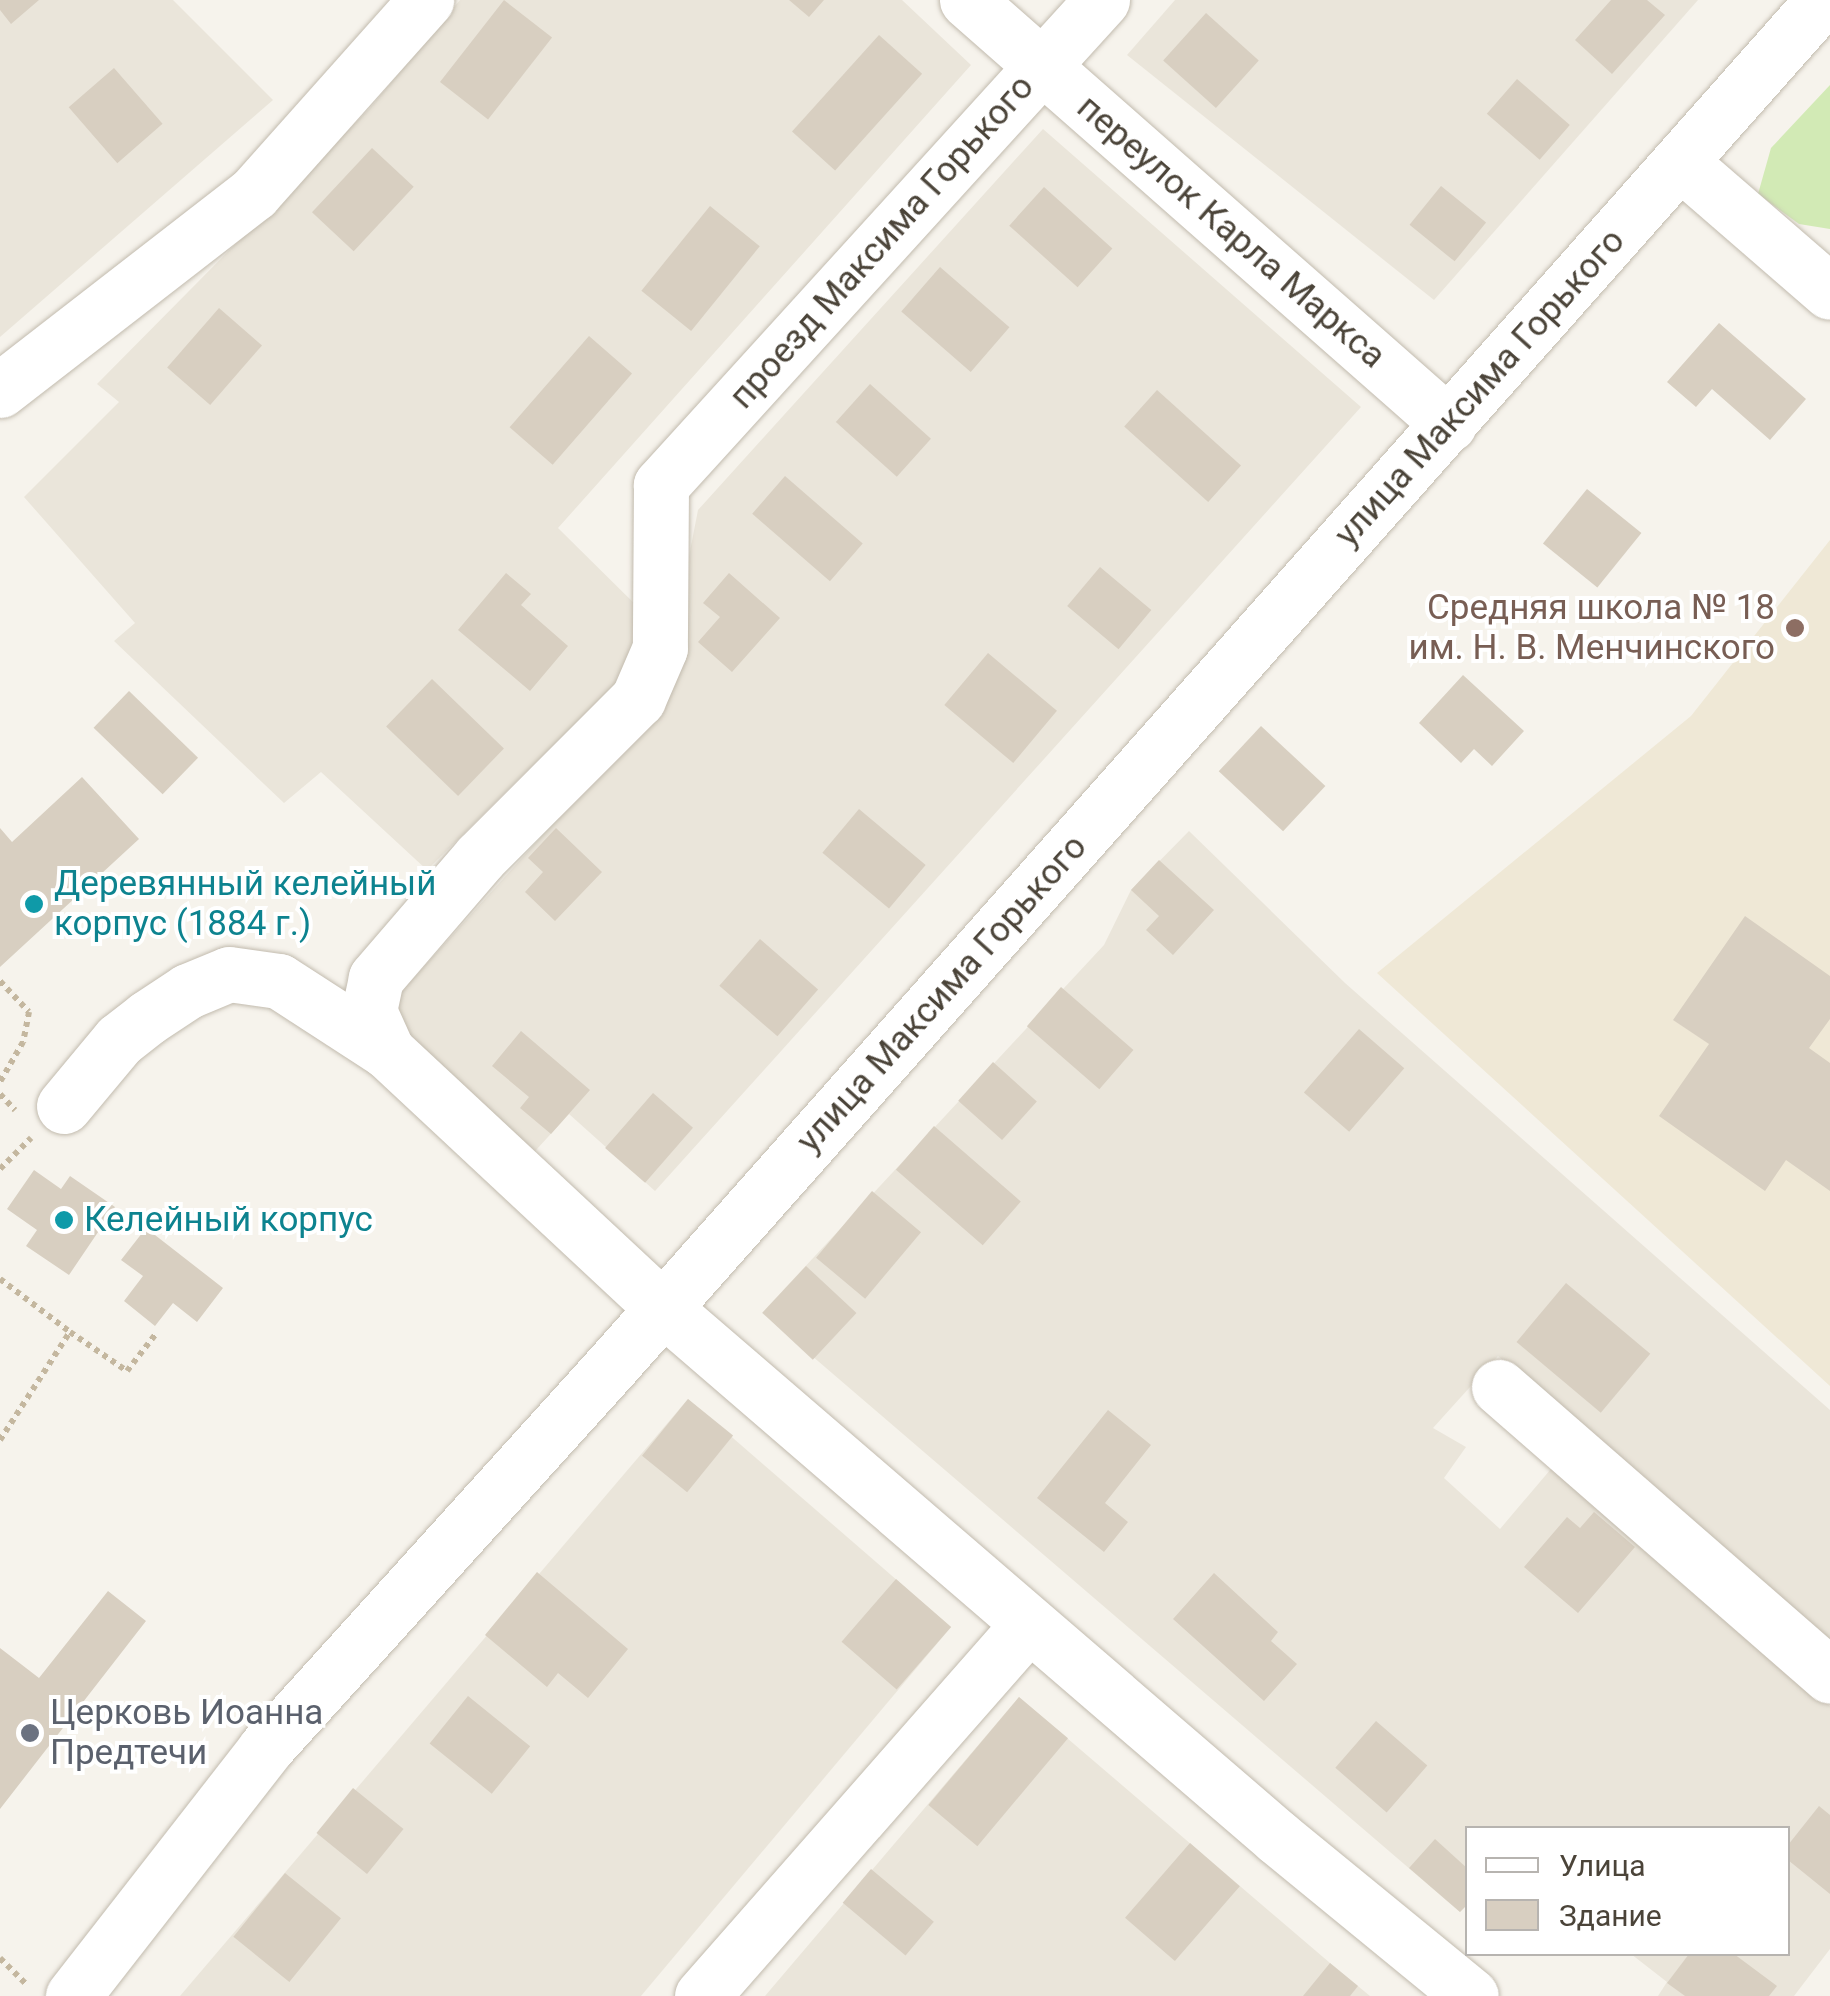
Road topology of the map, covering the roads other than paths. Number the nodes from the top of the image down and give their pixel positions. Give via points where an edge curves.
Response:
1 (426, 0) edge
2 (968, 0) edge
3 (1102, 0) edge
4 (1823, 0) edge
5 (1042, 66) junction
6 (1680, 162) junction
7 (1830, 292) edge
8 (0, 390) edge
9 (1449, 424) junction
10 (387, 1051) junction
11 (64, 1106) dead end
12 (663, 1308) junction
13 (1499, 1386) dead end
14 (1029, 1624) junction
15 (1830, 1676) edge
16 (73, 1996) edge
17 (702, 1996) edge
18 (1472, 1996) edge

1 - 8 street via 254,193
2 - 5 street, переулок Карла Маркса
3 - 5 street, проезд Максима Горького
4 - 6 street, улица Максима Горького
5 - 9 street, переулок Карла Маркса
5 - 10 street, проезд Максима Горького via 661,484 660,648 638,699 480,856 376,978 369,1012
6 - 7 street
6 - 9 street, улица Максима Горького
9 - 12 street, улица Максима Горького
10 - 11 street via 279,980 229,974 188,990 119,1040
10 - 12 street
12 - 14 street
12 - 16 street, улица Максима Горького via 265,1750
13 - 15 street
14 - 17 street
14 - 18 street

